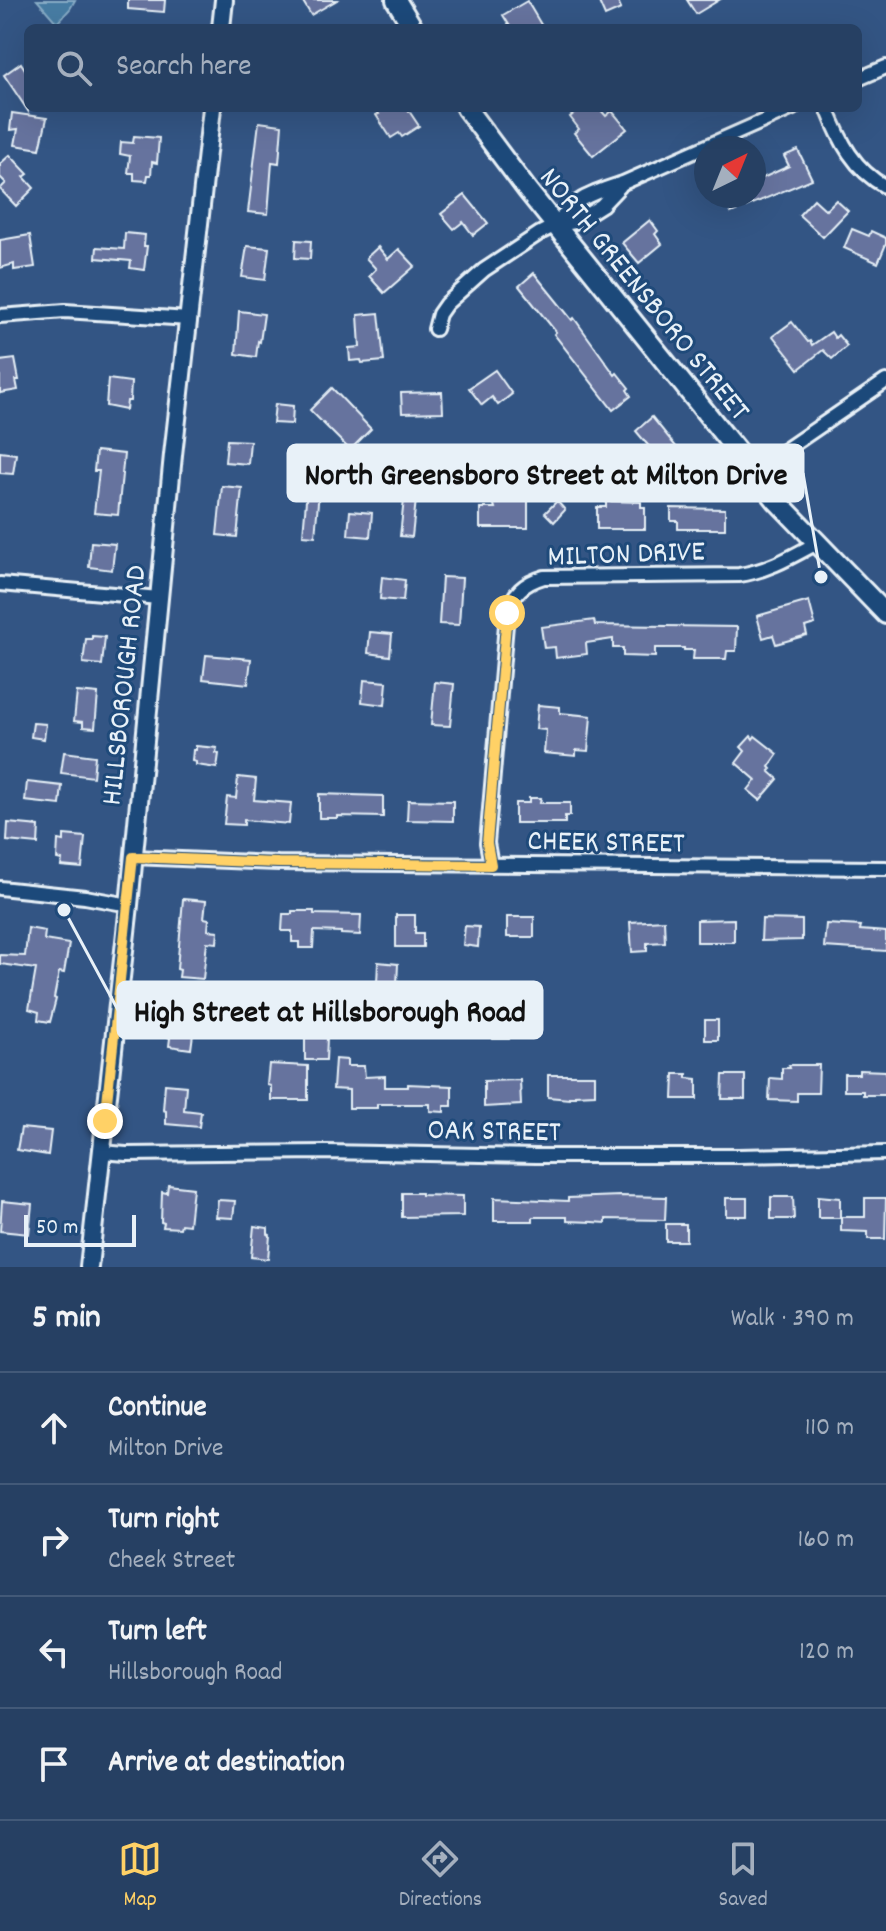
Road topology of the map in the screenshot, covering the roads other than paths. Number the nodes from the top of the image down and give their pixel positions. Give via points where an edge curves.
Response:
1 (224, 0) edge
2 (396, 0) edge
3 (221, 24) edge
4 (411, 24) edge
5 (886, 67) edge
6 (862, 77) edge
7 (212, 112) edge
8 (469, 112) edge
9 (784, 112) edge
10 (829, 112) edge
11 (886, 187) edge
12 (556, 225) junction
13 (0, 316) edge
14 (189, 319) junction
15 (435, 329) dead end
16 (886, 381) edge
17 (755, 474) junction
18 (817, 543) junction
19 (0, 584) edge
20 (159, 598) junction
21 (886, 614) edge
22 (133, 857) junction
23 (491, 865) junction
24 (886, 868) edge
25 (0, 888) edge
26 (129, 905) junction
27 (102, 1152) junction
28 (886, 1153) edge
29 (89, 1267) edge

1 - 3 street
2 - 4 main road
5 - 6 street
7 - 14 street, HILLSBOROUGH ROAD
8 - 12 main road, NORTH GREENSBORO STREET
9 - 12 street via 623,183 575,222
10 - 11 street via 852,159
12 - 15 street via 484,270 446,304
12 - 17 main road, NORTH GREENSBORO STREET
13 - 14 street via 65,311
14 - 20 street, HILLSBOROUGH ROAD
16 - 17 street
17 - 18 main road, NORTH GREENSBORO STREET
18 - 21 main road, NORTH GREENSBORO STREET
18 - 23 street, MILTON DRIVE via 757,573 544,577 520,589 507,613 487,843
19 - 20 street
20 - 22 street, HILLSBOROUGH ROAD
22 - 23 street, CHEEK STREET
22 - 26 street, HILLSBOROUGH ROAD
23 - 24 street, CHEEK STREET
25 - 26 street
26 - 27 street, HILLSBOROUGH ROAD
27 - 28 street, OAK STREET
27 - 29 street, HILLSBOROUGH ROAD

